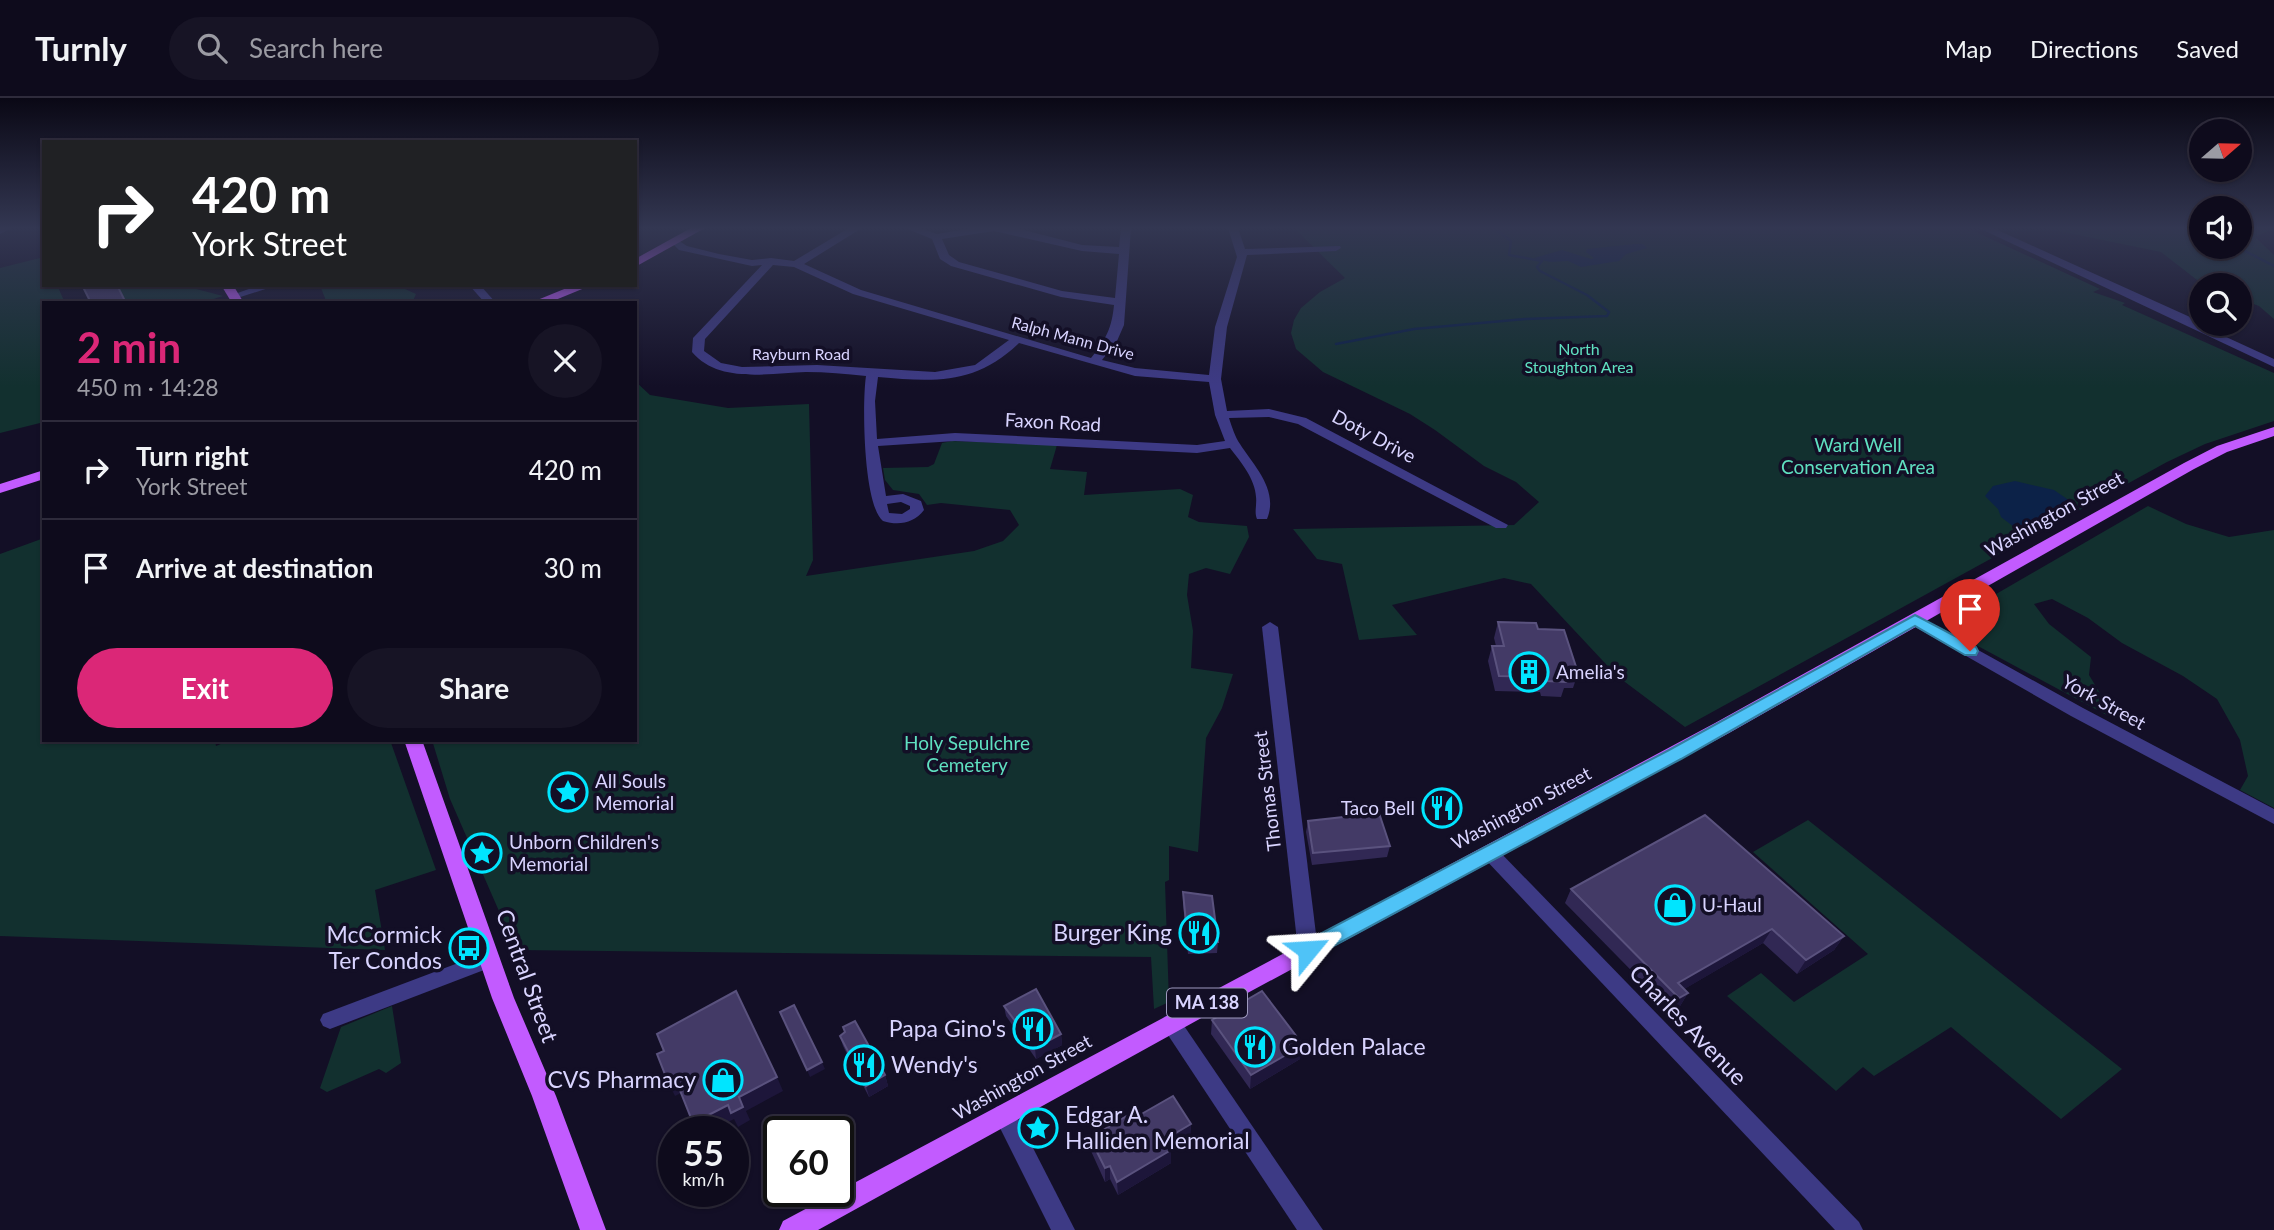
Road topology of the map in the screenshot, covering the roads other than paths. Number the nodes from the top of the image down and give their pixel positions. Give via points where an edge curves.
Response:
1 (751, 281) edge
2 (833, 281) edge
3 (1014, 281) edge
4 (1122, 281) edge
5 (1236, 281) edge
6 (2101, 281) edge
7 (265, 287) edge
8 (476, 287) edge
9 (580, 287) edge
10 (233, 295) edge
11 (489, 301) edge
12 (542, 301) edge
13 (1119, 302) junction
14 (1017, 339) junction
15 (1094, 362) junction
16 (2274, 363) edge
17 (873, 372) junction
18 (1215, 379) junction
19 (1221, 415) junction
20 (2274, 431) edge
21 (871, 443) junction
22 (1233, 444) junction
23 (42, 475) edge
24 (0, 489) edge
25 (880, 501) dead end
26 (1262, 516) dead end
27 (1501, 525) dead end
28 (1915, 620) junction
29 (1270, 627) dead end
30 (414, 742) edge
31 (2274, 817) edge
32 (1490, 853) junction
33 (1308, 950) junction
34 (490, 958) junction
35 (330, 1020) dead end
36 (1171, 1023) junction
37 (1004, 1114) junction
38 (593, 1230) edge
39 (792, 1230) edge
40 (1063, 1230) edge
41 (1311, 1230) edge
42 (1851, 1230) edge

1 - 17 street, Rayburn Road via 696,343 698,352 709,361 733,369
2 - 14 street, Ralph Mann Drive
3 - 13 street via 1061,294
4 - 13 street
5 - 18 street via 1221,327
6 - 16 street
7 - 10 street
8 - 11 street
9 - 12 main road
13 - 15 street via 1114,333
14 - 15 street, Ralph Mann Drive
14 - 17 street, Rayburn Road via 973,370 936,375
15 - 18 street, Ralph Mann Drive via 1135,372
17 - 21 street via 868,406
18 - 19 street
19 - 22 street
19 - 27 street, Doty Drive via 1269,413 1302,421
20 - 28 main road, Washington Street / MA 138 via 2189,466
21 - 22 street, Faxon Road via 947,437 1197,449
21 - 25 street
22 - 26 street via 1251,466 1263,495
23 - 24 main road
28 - 31 street, York Street
28 - 32 main road, Washington Street / MA 138
29 - 33 street, Thomas Street
30 - 34 main road, Central Street
32 - 33 main road, Washington Street / MA 138
32 - 42 street, Charles Avenue
33 - 36 main road, Washington Street / MA 138
34 - 35 street
34 - 38 main road, Central Street
36 - 37 main road, Washington Street / MA 138
36 - 41 street
37 - 39 main road, Washington Street / MA 138
37 - 40 street

